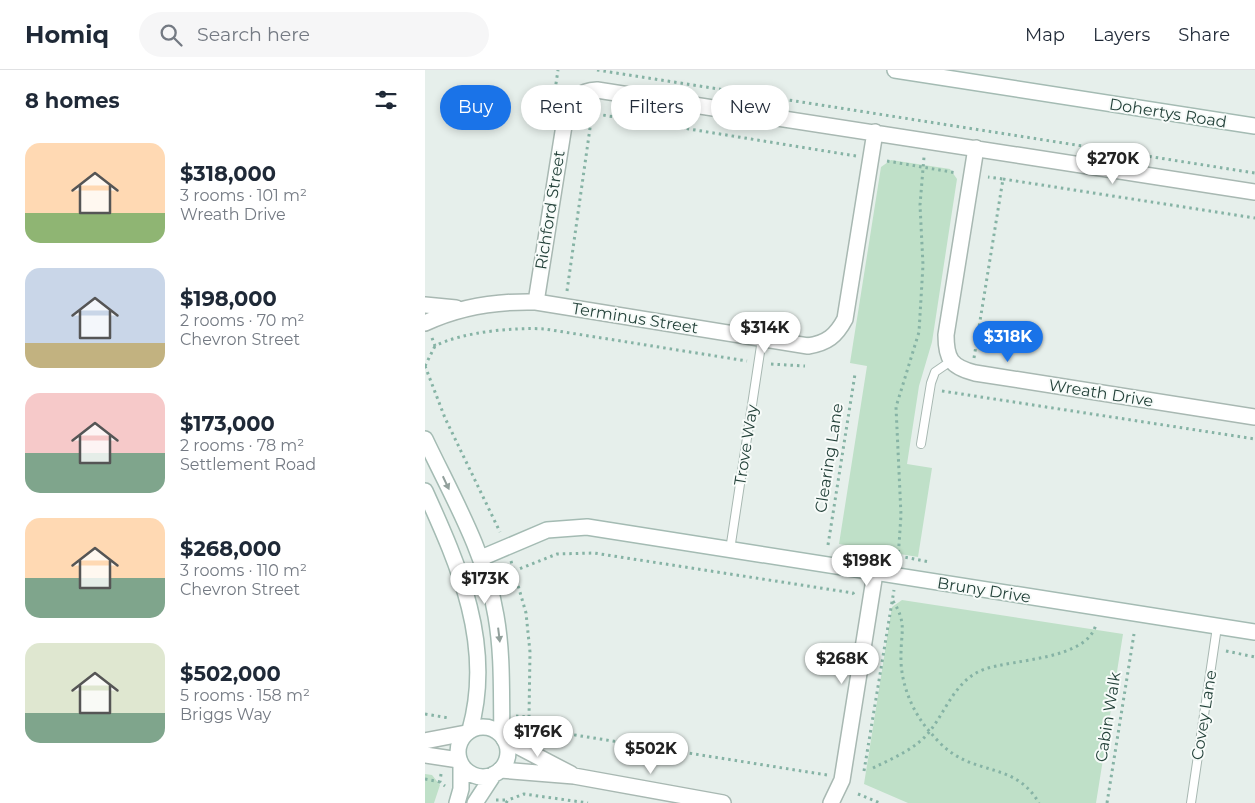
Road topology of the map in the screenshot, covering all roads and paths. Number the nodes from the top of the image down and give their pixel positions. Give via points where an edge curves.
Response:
1 (558, 70) edge
2 (597, 70) edge
3 (895, 70) edge
4 (937, 70) edge
5 (556, 85) edge
6 (601, 91) edge
7 (1081, 100) junction
8 (601, 115) edge
9 (933, 123) junction
10 (1255, 126) edge
11 (564, 130) edge
12 (590, 130) edge
13 (875, 132) junction
14 (927, 140) junction
15 (975, 148) junction
16 (871, 158) junction
17 (923, 167) junction
18 (1255, 173) edge
19 (971, 175) junction
20 (1003, 178) junction
21 (1255, 192) edge
22 (1255, 218) edge
23 (567, 293) junction
24 (576, 294) dead end
25 (537, 296) junction
26 (425, 305) edge
27 (464, 309) junction
28 (427, 327) edge
29 (762, 339) junction
30 (435, 346) junction
31 (951, 361) junction
32 (759, 363) junction
33 (425, 366) edge
34 (805, 366) dead end
35 (972, 372) junction
36 (855, 374) dead end
37 (930, 389) junction
38 (969, 396) junction
39 (1255, 417) edge
40 (425, 439) edge
41 (1255, 439) edge
42 (921, 444) dead end
43 (425, 491) edge
44 (828, 545) dead end
45 (730, 550) junction
46 (481, 558) junction
47 (514, 571) dead end
48 (875, 573) junction
49 (895, 576) junction
50 (892, 600) junction
51 (870, 603) junction
52 (1099, 608) junction
53 (1217, 626) junction
54 (1255, 632) edge
55 (1133, 634) dead end
56 (1214, 647) junction
57 (1255, 657) edge
58 (425, 714) edge
59 (529, 717) dead end
60 (449, 718) dead end
61 (468, 731) junction
62 (929, 732) junction
63 (503, 737) junction
64 (425, 741) edge
65 (425, 755) edge
66 (460, 762) junction
67 (873, 768) dead end
68 (864, 771) dead end
69 (497, 772) junction
70 (830, 775) dead end
71 (574, 776) junction
72 (425, 779) edge
73 (440, 782) dead end
74 (858, 794) dead end
75 (457, 803) edge
76 (475, 803) edge
77 (506, 803) edge
78 (588, 803) edge
79 (723, 803) edge
80 (831, 803) edge
81 (880, 803) edge
82 (1039, 803) edge
83 (1107, 803) edge
84 (1191, 803) edge

1 - 5 path
2 - 9 path
3 - 7 street, Dohertys Road
4 - 7 street, Dohertys Road
6 - 13 street
7 - 10 street, Dohertys Road
8 - 16 path
9 - 14 path
9 - 18 path
11 - 25 street, Richford Street
12 - 23 path
13 - 14 street
13 - 16 street, Terminus Street
14 - 15 street
14 - 17 path
15 - 19 street
15 - 21 street
16 - 17 path
16 - 29 street, Terminus Street via 845,319 839,331 825,341 808,346
17 - 19 path
17 - 49 path via 919,205 923,265 919,332 896,407 901,515
19 - 20 path
19 - 31 street via 946,335 946,349
20 - 22 path
20 - 35 path
23 - 24 path
23 - 25 path
25 - 27 street, Terminus Street via 519,302
25 - 29 street, Terminus Street
26 - 27 street, Terminus Street
27 - 28 street, Terminus Street
28 - 30 path
29 - 32 lane, Trove Way
30 - 32 path via 450,338 529,328
30 - 33 path
31 - 35 street, Wreath Drive via 960,369
31 - 37 lane via 935,372
32 - 34 path
32 - 45 lane, Trove Way
35 - 38 path
35 - 39 street, Wreath Drive
36 - 44 path, Clearing Lane
37 - 38 path
37 - 42 lane
38 - 41 path
40 -> 46 street
43 - 61 street via 459,567 475,628 478,685 475,713
45 - 46 street, Bruny Drive via 587,527 547,530
45 - 48 street, Bruny Drive
46 -> 63 street via 500,644
47 - 51 path via 557,554 594,553 853,593 859,603
48 - 49 street, Bruny Drive
48 - 51 street
49 - 50 path
49 - 52 street, Bruny Drive
50 - 62 path via 903,624 903,679 913,708
50 - 68 path
51 - 80 street via 842,780
52 - 53 street, Bruny Drive
52 - 62 path via 1095,629 1072,651 986,669 972,675 961,684
53 - 54 street, Bruny Drive
53 - 56 lane, Covey Lane
55 - 83 path, Cabin Walk
56 - 57 path
56 - 84 lane, Covey Lane
58 - 60 path
59 - 70 path via 537,729
61 - 63 street via 487,727
61 - 64 street
61 - 66 street via 458,746
62 - 67 path via 902,754
62 - 82 path via 952,753 1019,780
63 - 69 street via 508,755
63 - 71 street
65 - 66 street
66 - 69 street via 472,775 487,777
66 - 75 street via 461,789
69 - 71 street
69 - 76 street
71 - 79 street
72 - 73 path
74 - 81 path
77 - 78 path via 524,794

